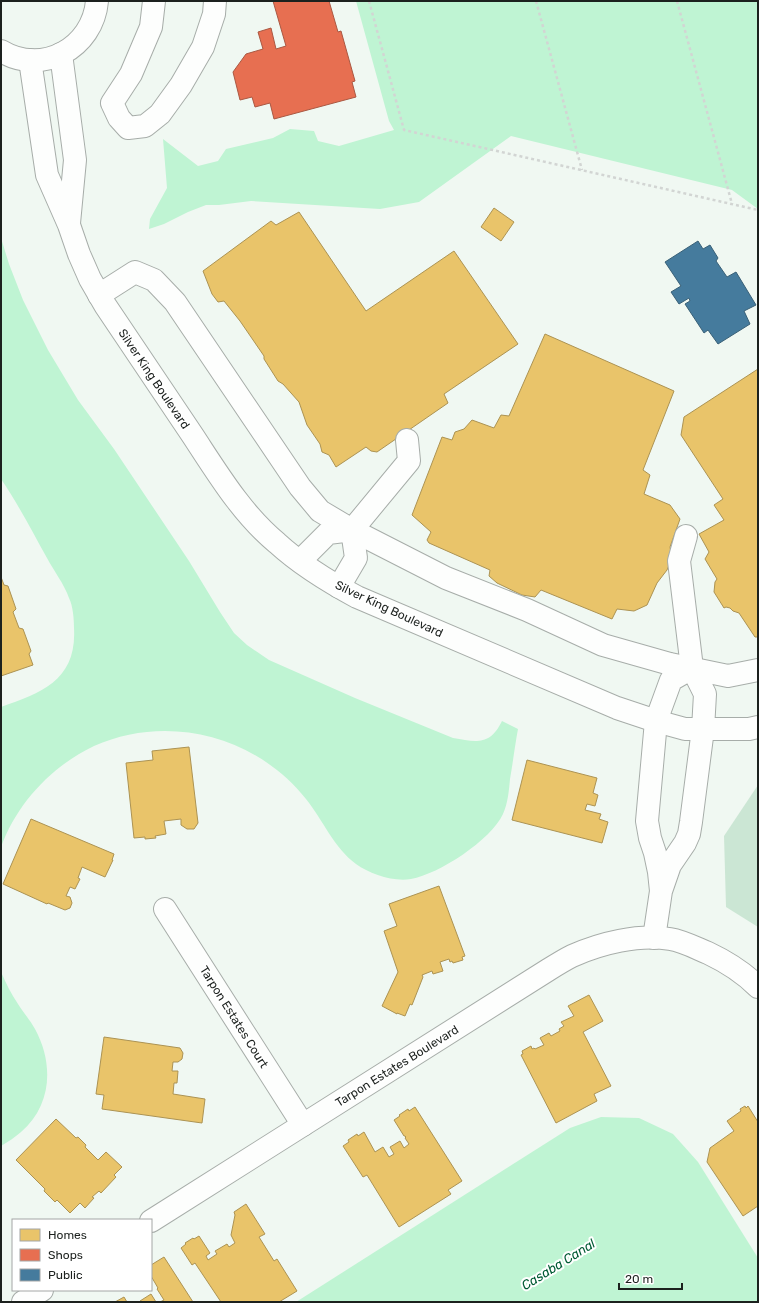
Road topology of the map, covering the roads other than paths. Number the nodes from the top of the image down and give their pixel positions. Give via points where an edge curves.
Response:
1 (97, 1) edge
2 (154, 1) edge
3 (214, 1) edge
4 (1, 50) edge
5 (61, 54) junction
6 (30, 60) junction
7 (69, 225) junction
8 (99, 295) junction
9 (407, 440) dead end
10 (352, 530) junction
11 (686, 536) dead end
12 (300, 561) junction
13 (339, 587) junction
14 (692, 668) junction
15 (758, 670) edge
16 (656, 721) junction
17 (758, 727) edge
18 (703, 729) junction
19 (661, 891) junction
20 (165, 909) dead end
21 (654, 938) junction
22 (758, 987) edge
23 (302, 1126) junction
24 (152, 1220) edge
25 (40, 1291) edge
26 (23, 1302) edge

1 - 5 street via 89,29 77,44
2 - 3 street via 151,27 131,74 112,103 119,118 128,128 145,126 160,114 181,86 203,47 214,14
4 - 6 street via 9,56
5 - 6 street via 46,59
5 - 7 street, Silver King Boulevard via 75,160
6 - 7 street, Silver King Boulevard via 47,175
7 - 8 street, Silver King Boulevard via 79,254
8 - 10 street via 135,272 154,280 175,302 300,487 320,512
8 - 12 street, Silver King Boulevard via 228,489 276,543
9 - 10 street via 409,461
10 - 12 street via 328,533
10 - 13 street via 356,558
10 - 14 street via 446,578 527,610 603,645
11 - 14 street via 679,561
12 - 13 street, Silver King Boulevard
13 - 16 street, Silver King Boulevard via 617,708
14 - 15 street via 728,676
14 - 16 street via 671,680
14 - 18 street via 705,694
16 - 18 street, Silver King Boulevard via 685,729
16 - 19 street via 647,821 660,872
17 - 18 street, Silver King Boulevard
18 - 19 street via 689,834 670,865
19 - 21 street
20 - 23 street, Tarpon Estates Court
21 - 22 street, Tarpon Estates Boulevard via 672,939 696,947 725,961
21 - 23 street, Tarpon Estates Boulevard via 625,940 572,957
23 - 24 street, Tarpon Estates Boulevard
25 - 26 street

